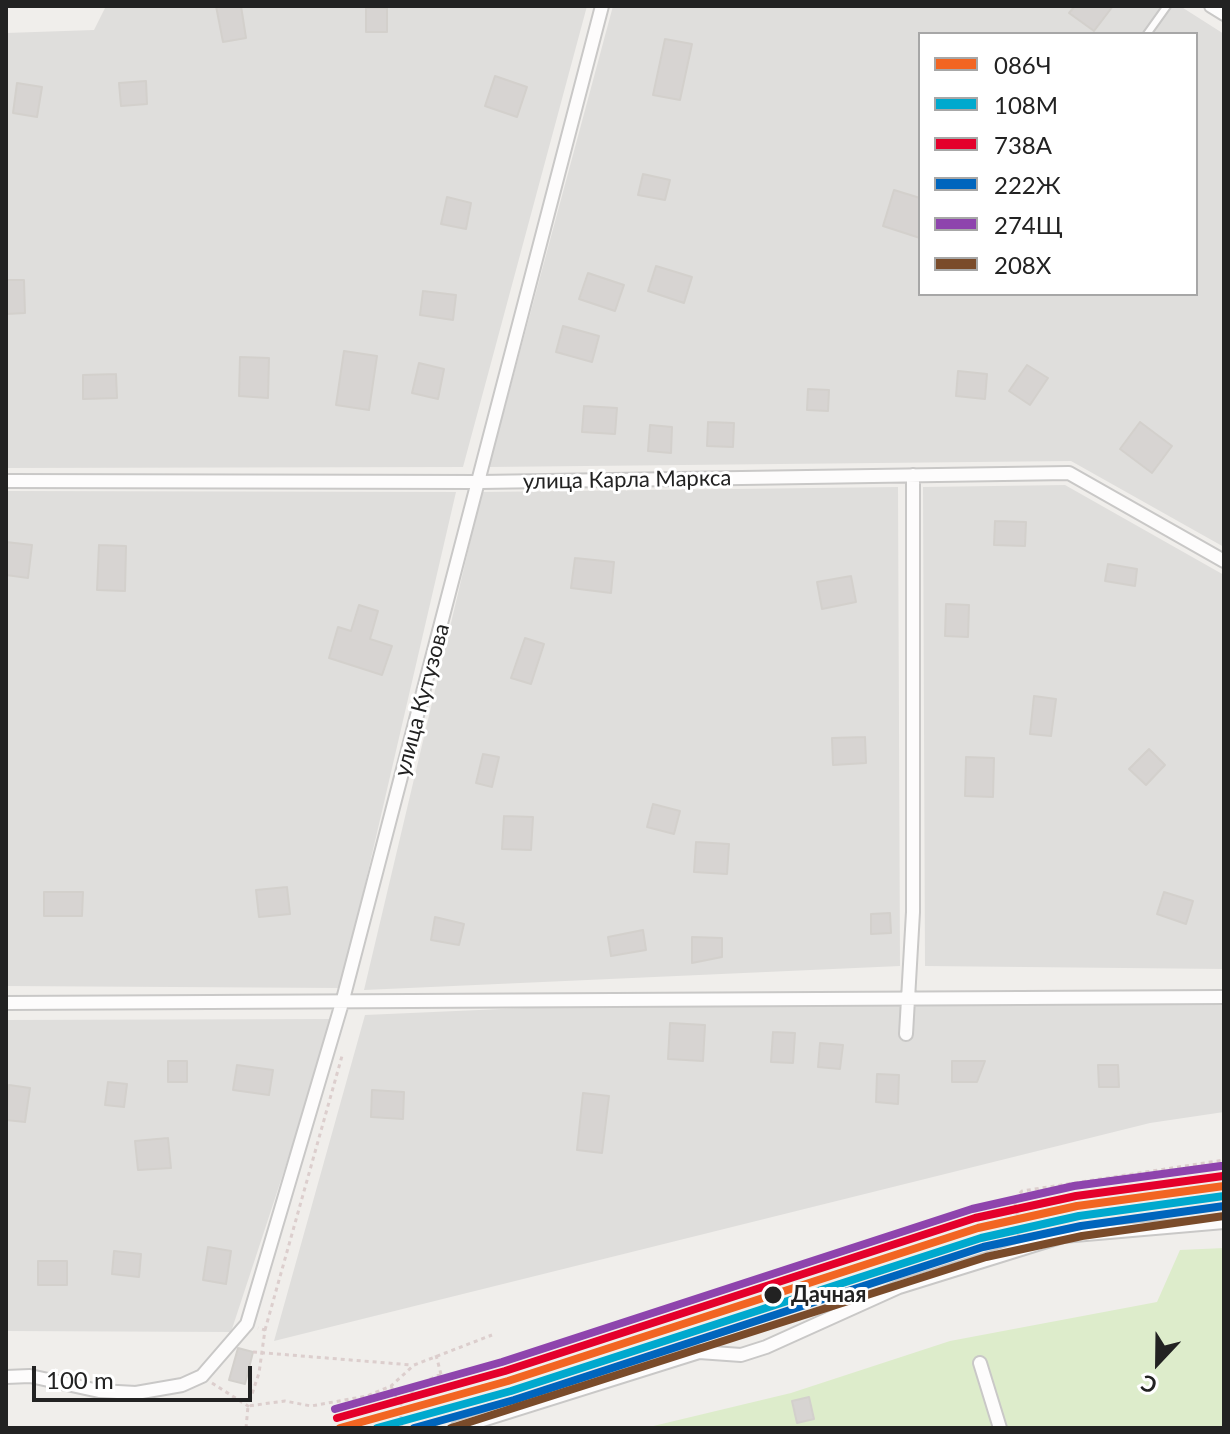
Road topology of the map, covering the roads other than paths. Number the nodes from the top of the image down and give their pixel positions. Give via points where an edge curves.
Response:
1 (602, 6) edge
2 (1167, 6) edge
3 (1211, 6) edge
4 (1224, 14) edge
5 (1148, 32) edge
6 (913, 475) junction
7 (6, 481) edge
8 (480, 482) junction
9 (1224, 561) edge
10 (909, 996) junction
11 (1224, 997) edge
12 (6, 1003) edge
13 (342, 1003) junction
14 (906, 1034) dead end
15 (1224, 1222) edge
16 (980, 1363) dead end
17 (6, 1377) edge
18 (466, 1427) edge
19 (1000, 1428) edge

1 - 8 street, улица Кутузова
2 - 5 lane
3 - 4 street
6 - 8 street, улица Карла Маркса
6 - 9 street, улица Карла Маркса via 1069,473
6 - 10 street
7 - 8 street, улица Карла Маркса
8 - 13 street, улица Кутузова
10 - 11 street
10 - 13 street
10 - 14 street
12 - 13 street
13 - 17 street, улица Кутузова via 247,1324 202,1376 136,1393
15 - 18 street via 1063,1236 899,1287 741,1355 699,1352 675,1358
16 - 19 street

